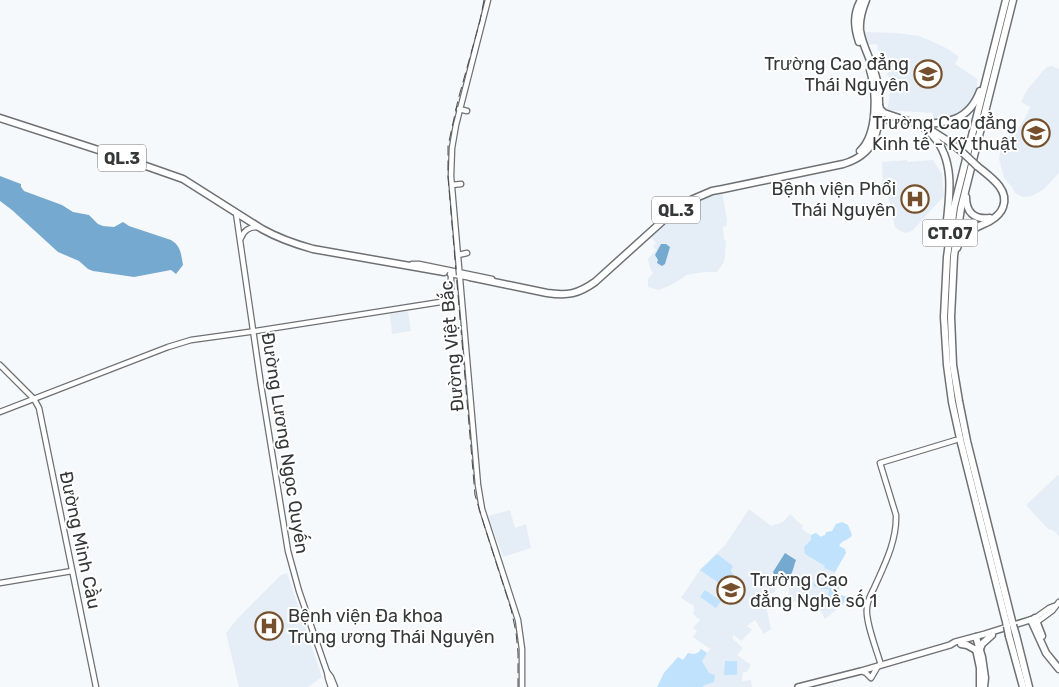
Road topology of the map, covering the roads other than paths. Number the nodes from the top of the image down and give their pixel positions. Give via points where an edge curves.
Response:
1 (488, 0) edge
2 (861, 0) edge
3 (866, 0) edge
4 (1006, 0) edge
5 (1013, 0) edge
6 (999, 27) junction
7 (876, 104) junction
8 (459, 109) junction
9 (467, 111) dead end
10 (879, 116) junction
11 (889, 117) junction
12 (0, 118) edge
13 (982, 122) junction
14 (918, 124) junction
15 (875, 130) junction
16 (461, 184) dead end
17 (452, 185) junction
18 (236, 213) junction
19 (998, 215) junction
20 (262, 229) junction
21 (240, 242) junction
22 (466, 253) dead end
23 (458, 255) junction
24 (412, 265) junction
25 (444, 271) dead end
26 (451, 274) junction
27 (460, 274) junction
28 (470, 276) dead end
29 (503, 283) junction
30 (952, 286) junction
31 (944, 317) junction
32 (253, 331) junction
33 (0, 365) edge
34 (34, 399) junction
35 (0, 412) edge
36 (956, 440) dead end
37 (72, 571) junction
38 (0, 583) edge
39 (1057, 604) edge
40 (1034, 621) junction
41 (1010, 625) junction
42 (1038, 632) junction
43 (992, 635) junction
44 (1012, 636) junction
45 (975, 639) junction
46 (961, 644) junction
47 (950, 645) junction
48 (978, 650) junction
49 (1059, 663) edge
50 (880, 665) junction
51 (1059, 669) edge
52 (860, 671) junction
53 (96, 687) edge
54 (333, 687) edge
55 (522, 687) edge
56 (798, 687) edge
57 (980, 687) edge
58 (984, 687) edge
59 (1022, 687) edge
60 (1030, 687) edge

1 - 8 street, Đường Việt Bắc
2 - 7 highway, QL.3 via 855,24 871,75
3 - 7 highway, QL.3 via 860,17 860,31 877,80
4 - 6 highway, CT.07
5 - 13 highway, CT.07
6 - 14 highway via 979,94 968,110 945,123
6 - 31 highway, CT.07 via 954,207
7 - 10 highway
7 - 11 highway
7 - 15 highway, QL.3
8 - 9 street
8 - 17 street, Đường Việt Bắc via 451,162
10 - 11 highway
10 - 15 highway
11 - 14 highway
11 - 15 highway
12 - 18 highway, QL.3 via 170,174
13 - 19 highway via 966,204 977,218
13 - 30 highway, CT.07 via 961,208
14 - 19 highway, bridge via 934,131 961,151 997,183 1004,197 1004,205
14 - 31 highway via 933,135 948,163
15 - 29 highway, QL.3 via 867,147 844,161 765,178 691,200 580,290
16 - 17 street
17 - 23 street, Đường Việt Bắc
18 - 20 highway, QL.3
18 - 21 street, Đường Lương Ngọc Quyến
19 - 30 highway via 969,230 962,238 956,250
20 - 21 street via 249,228 242,234
20 - 24 highway, QL.3 via 313,249
21 - 32 street, Đường Lương Ngọc Quyến
22 - 23 street
23 - 27 street, Đường Việt Bắc
24 - 25 highway, QL.3
24 - 26 street
24 - 27 street
26 - 27 street
26 - 32 street via 451,297 447,301
27 - 29 street
27 - 55 street, Đường Việt Bắc via 478,485 482,509 518,620
28 - 29 highway, QL.3
30 - 41 highway, CT.07 via 951,317 959,401
31 - 41 highway, CT.07 via 954,410
32 - 34 street via 189,340
32 - 54 street, Đường Lương Ngọc Quyến via 288,551
33 - 34 street
34 - 35 street
34 - 37 street, Đường Minh Cầu
36 - 50 street via 880,463 896,515 888,556 867,607
37 - 38 street
37 - 53 street, Đường Minh Cầu
39 - 40 street
40 - 42 highway
40 - 42 highway via 1032,628
40 - 43 main road
40 - 45 main road
41 - 44 highway, CT.07, bridge
42 - 49 highway
42 - 51 highway via 1046,653
43 - 45 main road
43 - 48 highway
44 - 59 highway, CT.07
44 - 60 highway, CT.07
45 - 46 main road
45 - 47 main road
45 - 48 highway
46 - 47 main road
46 - 48 highway
47 - 50 main road
48 - 57 highway
48 - 58 highway via 984,668
50 - 52 main road
50 - 52 street via 871,678
52 - 56 main road

